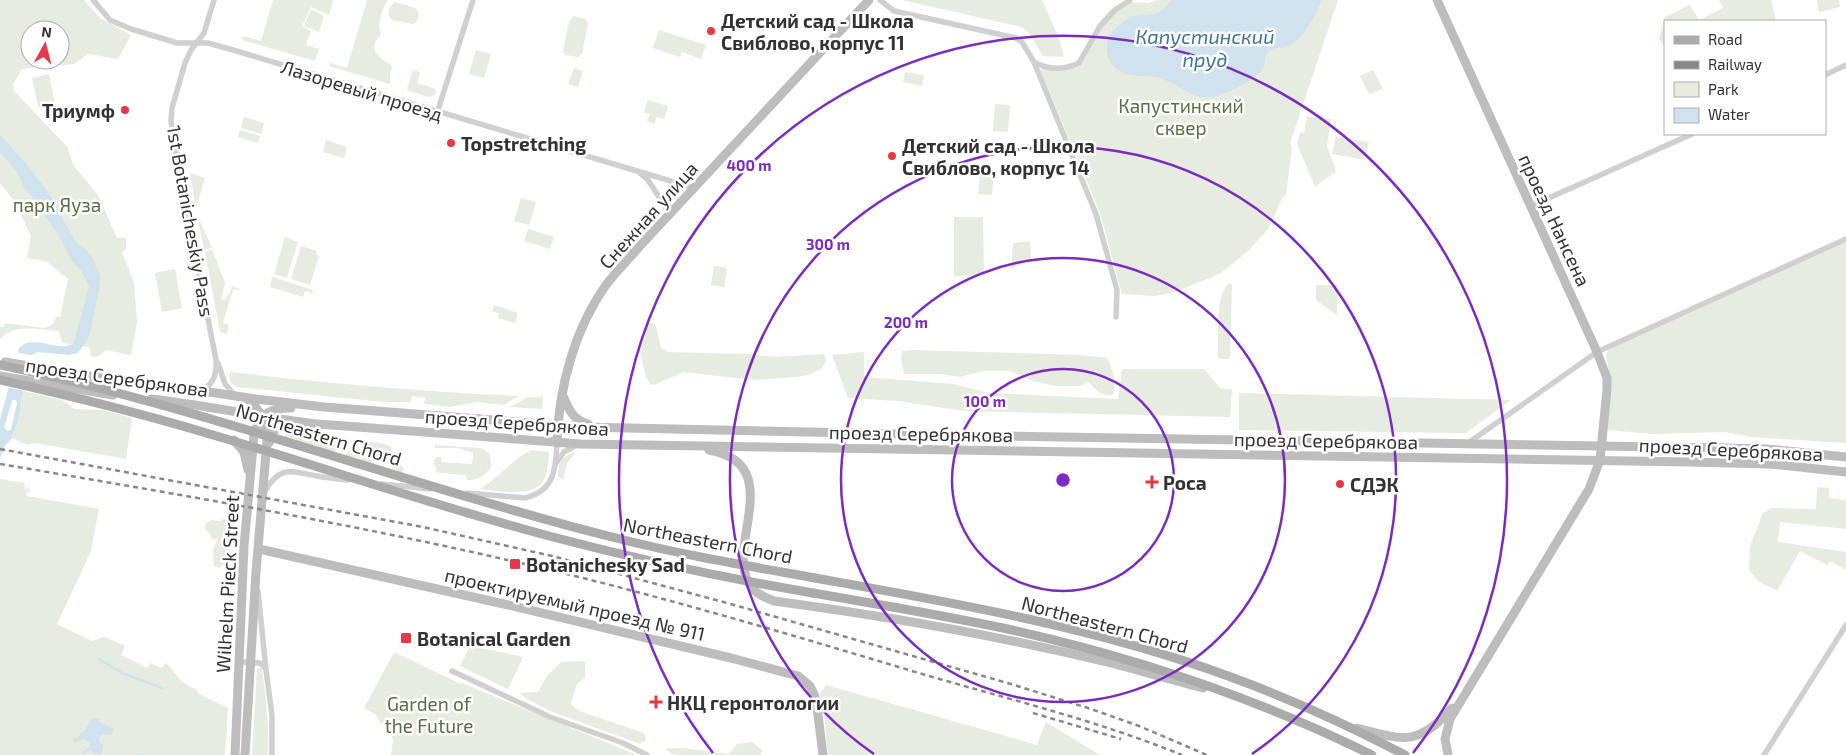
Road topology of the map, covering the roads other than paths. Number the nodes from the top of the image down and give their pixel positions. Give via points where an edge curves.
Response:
1 (93, 0) edge
2 (214, 0) edge
3 (472, 0) edge
4 (869, 0) edge
5 (880, 0) edge
6 (1130, 0) edge
7 (1437, 0) edge
8 (196, 44) junction
9 (1034, 62) junction
10 (1846, 66) edge
11 (1826, 75) edge
12 (438, 113) junction
13 (1690, 135) edge
14 (640, 172) junction
15 (694, 188) junction
16 (1531, 206) junction
17 (670, 214) junction
18 (1846, 238) edge
19 (1116, 317) dead end
20 (1597, 352) junction
21 (216, 360) junction
22 (0, 363) edge
23 (0, 376) edge
24 (0, 380) edge
25 (76, 390) junction
26 (200, 391) junction
27 (562, 394) junction
28 (241, 397) junction
29 (324, 407) junction
30 (262, 416) junction
31 (318, 424) junction
32 (558, 425) junction
33 (603, 428) junction
34 (557, 442) junction
35 (1468, 443) junction
36 (581, 444) junction
37 (686, 446) junction
38 (1601, 446) junction
39 (266, 452) junction
40 (1846, 457) edge
41 (1600, 460) junction
42 (554, 472) junction
43 (1846, 472) edge
44 (250, 485) junction
45 (264, 493) junction
46 (259, 549) junction
47 (256, 572) junction
48 (1846, 625) edge
49 (250, 662) junction
50 (238, 667) junction
51 (266, 670) junction
52 (452, 671) dead end
53 (1463, 695) junction
54 (1246, 699) junction
55 (1346, 725) junction
56 (234, 755) edge
57 (245, 755) edge
58 (272, 755) edge
59 (647, 755) edge
60 (823, 755) edge
61 (1372, 755) edge
62 (1405, 755) edge
63 (1448, 755) edge
64 (1764, 755) edge

1 - 8 street, Лазоревый проезд via 116,24 177,43
2 - 8 street, 1st Botanicheskiy Pass via 204,33
3 - 12 street
4 - 15 main road, Снежная улица
5 - 9 street via 894,11 1016,38
6 - 9 street via 1100,26 1079,63 1064,68 1048,68
7 - 16 main road, проезд Нансена
8 - 12 street, Лазоревый проезд via 233,50
8 - 21 street, 1st Botanicheskiy Pass via 185,63 174,101 172,132
9 - 19 street via 1096,214 1117,290
10 - 11 street
12 - 14 street, Лазоревый проезд
13 - 16 street
14 - 15 street, Лазоревый проезд
14 - 17 street
15 - 17 main road, Снежная улица
16 - 20 main road, проезд Нансена
17 - 27 main road, Снежная улица via 598,298 579,336
18 - 20 street
20 - 35 street
20 - 38 main road, проезд Нансена via 1607,390
21 - 26 street, 1st Botanicheskiy Pass via 212,382
21 - 28 street, 1st Botanicheskiy Pass via 225,384
22 - 26 main road, проезд Серебрякова
22 - 55 main road, Northeastern Chord, bridge via 221,421 616,538 706,558 966,605 1159,653 1286,698
23 - 25 main road, проезд Серебрякова
24 - 54 main road, Northeastern Chord, bridge via 210,434 564,540 736,580 945,616 1073,645
25 - 30 main road, проезд Серебрякова
25 - 44 main road via 129,412 227,435 244,452
26 - 28 main road, проезд Серебрякова
27 - 32 main road, Снежная улица
27 - 33 main road via 570,411 579,420
28 - 29 main road, проезд Серебрякова
28 - 30 main road via 256,407
29 - 30 main road via 276,409
29 - 32 main road, проезд Серебрякова
30 - 31 main road, проезд Серебрякова
30 - 39 main road, Wilhelm Pieck Street via 266,425
30 - 44 main road, Wilhelm Pieck Street via 254,435
31 - 34 main road, проезд Серебрякова
31 - 39 main road via 274,430
32 - 33 main road, проезд Серебрякова
32 - 34 main road, Снежная улица
33 - 35 main road, проезд Серебрякова
34 - 36 main road, проезд Серебрякова
34 - 42 street
35 - 38 main road, проезд Серебрякова
36 - 37 main road, проезд Серебрякова
36 - 42 street via 564,452
37 - 41 main road, проезд Серебрякова
37 - 54 main road via 717,451 744,469 750,494 745,573 753,589 763,597 1055,651
38 - 40 main road, проезд Серебрякова via 1766,450
38 - 41 main road, проезд Нансена
39 - 45 main road, Wilhelm Pieck Street
41 - 43 main road, проезд Серебрякова via 1762,464
41 - 53 main road, проезд Нансена via 1589,489
42 - 45 street via 542,491 525,498 354,481 290,470 276,476
44 - 50 main road, Wilhelm Pieck Street
45 - 46 main road, Wilhelm Pieck Street
46 - 47 main road, Wilhelm Pieck Street
46 - 60 main road, проектируемый проезд № 911 via 513,606 798,676 810,686 816,699
47 - 49 main road, Wilhelm Pieck Street
47 - 51 street
48 - 64 street
49 - 50 street via 241,663
49 - 51 street via 260,663
49 - 57 main road, Wilhelm Pieck Street
50 - 56 main road, Wilhelm Pieck Street
51 - 58 street via 273,721
52 - 59 street via 550,717
53 - 55 main road via 1438,724 1418,736 1391,737
53 - 63 main road via 1447,728
54 - 61 main road, Northeastern Chord
55 - 62 main road, Northeastern Chord

